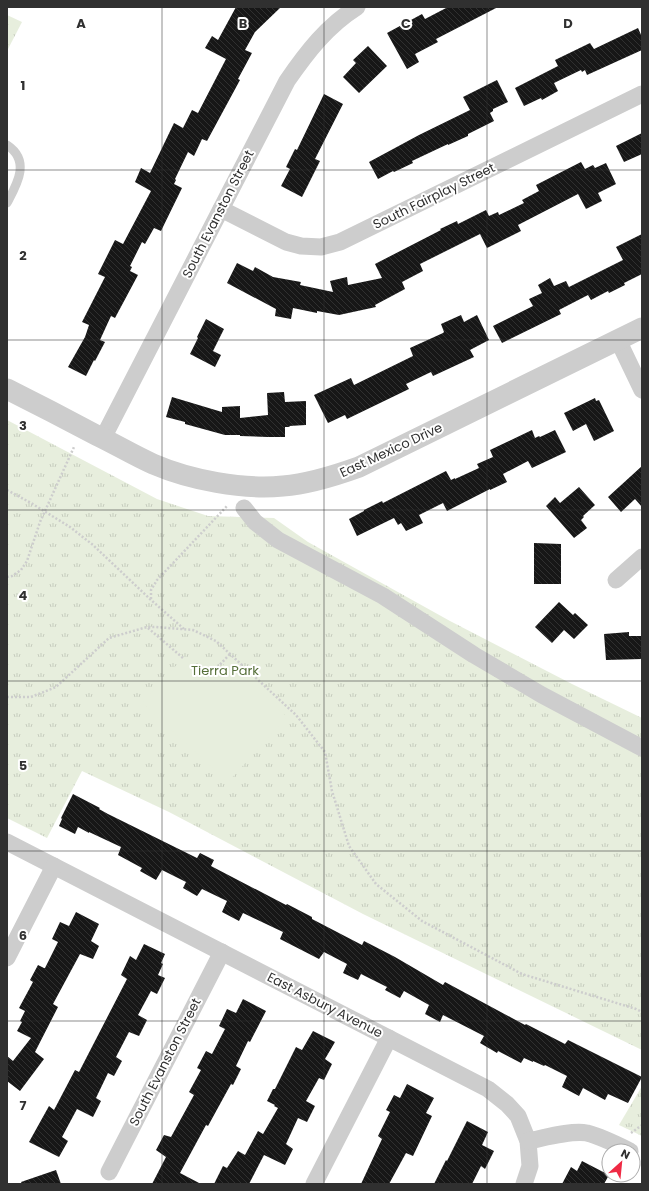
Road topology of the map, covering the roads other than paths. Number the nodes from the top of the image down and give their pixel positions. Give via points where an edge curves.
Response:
1 (357, 7) edge
2 (642, 94) edge
3 (7, 145) edge
4 (7, 203) edge
5 (221, 209) junction
6 (642, 328) edge
7 (618, 340) junction
8 (7, 389) edge
9 (642, 390) edge
10 (103, 438) junction
11 (244, 508) dead end
12 (642, 557) edge
13 (616, 580) dead end
14 (642, 748) edge
15 (7, 842) edge
16 (54, 866) junction
17 (222, 952) junction
18 (7, 958) edge
19 (389, 1038) junction
20 (528, 1141) junction
21 (614, 1143) edge
22 (109, 1172) dead end
23 (314, 1184) edge
24 (524, 1184) edge

1 - 5 street, South Evanston Street via 324,34 287,81
2 - 5 street, South Fairplay Street via 340,242 321,247 286,242
3 - 4 lane via 15,152 21,170
5 - 10 street, South Evanston Street
6 - 7 street, East Mexico Drive
7 - 9 street
7 - 10 street, East Mexico Drive via 359,467 309,483 251,486 210,481 179,474 152,464
8 - 10 street, East Mexico Drive
11 - 14 street via 255,522 278,540 383,596 530,688
12 - 13 street
15 - 16 street, East Asbury Avenue
16 - 17 street, East Asbury Avenue
16 - 18 street
17 - 19 street, East Asbury Avenue
17 - 22 street, South Evanston Street
19 - 20 street, East Asbury Avenue via 488,1089 518,1116
19 - 23 street
20 - 21 street via 559,1134 582,1133
20 - 24 street via 530,1166

